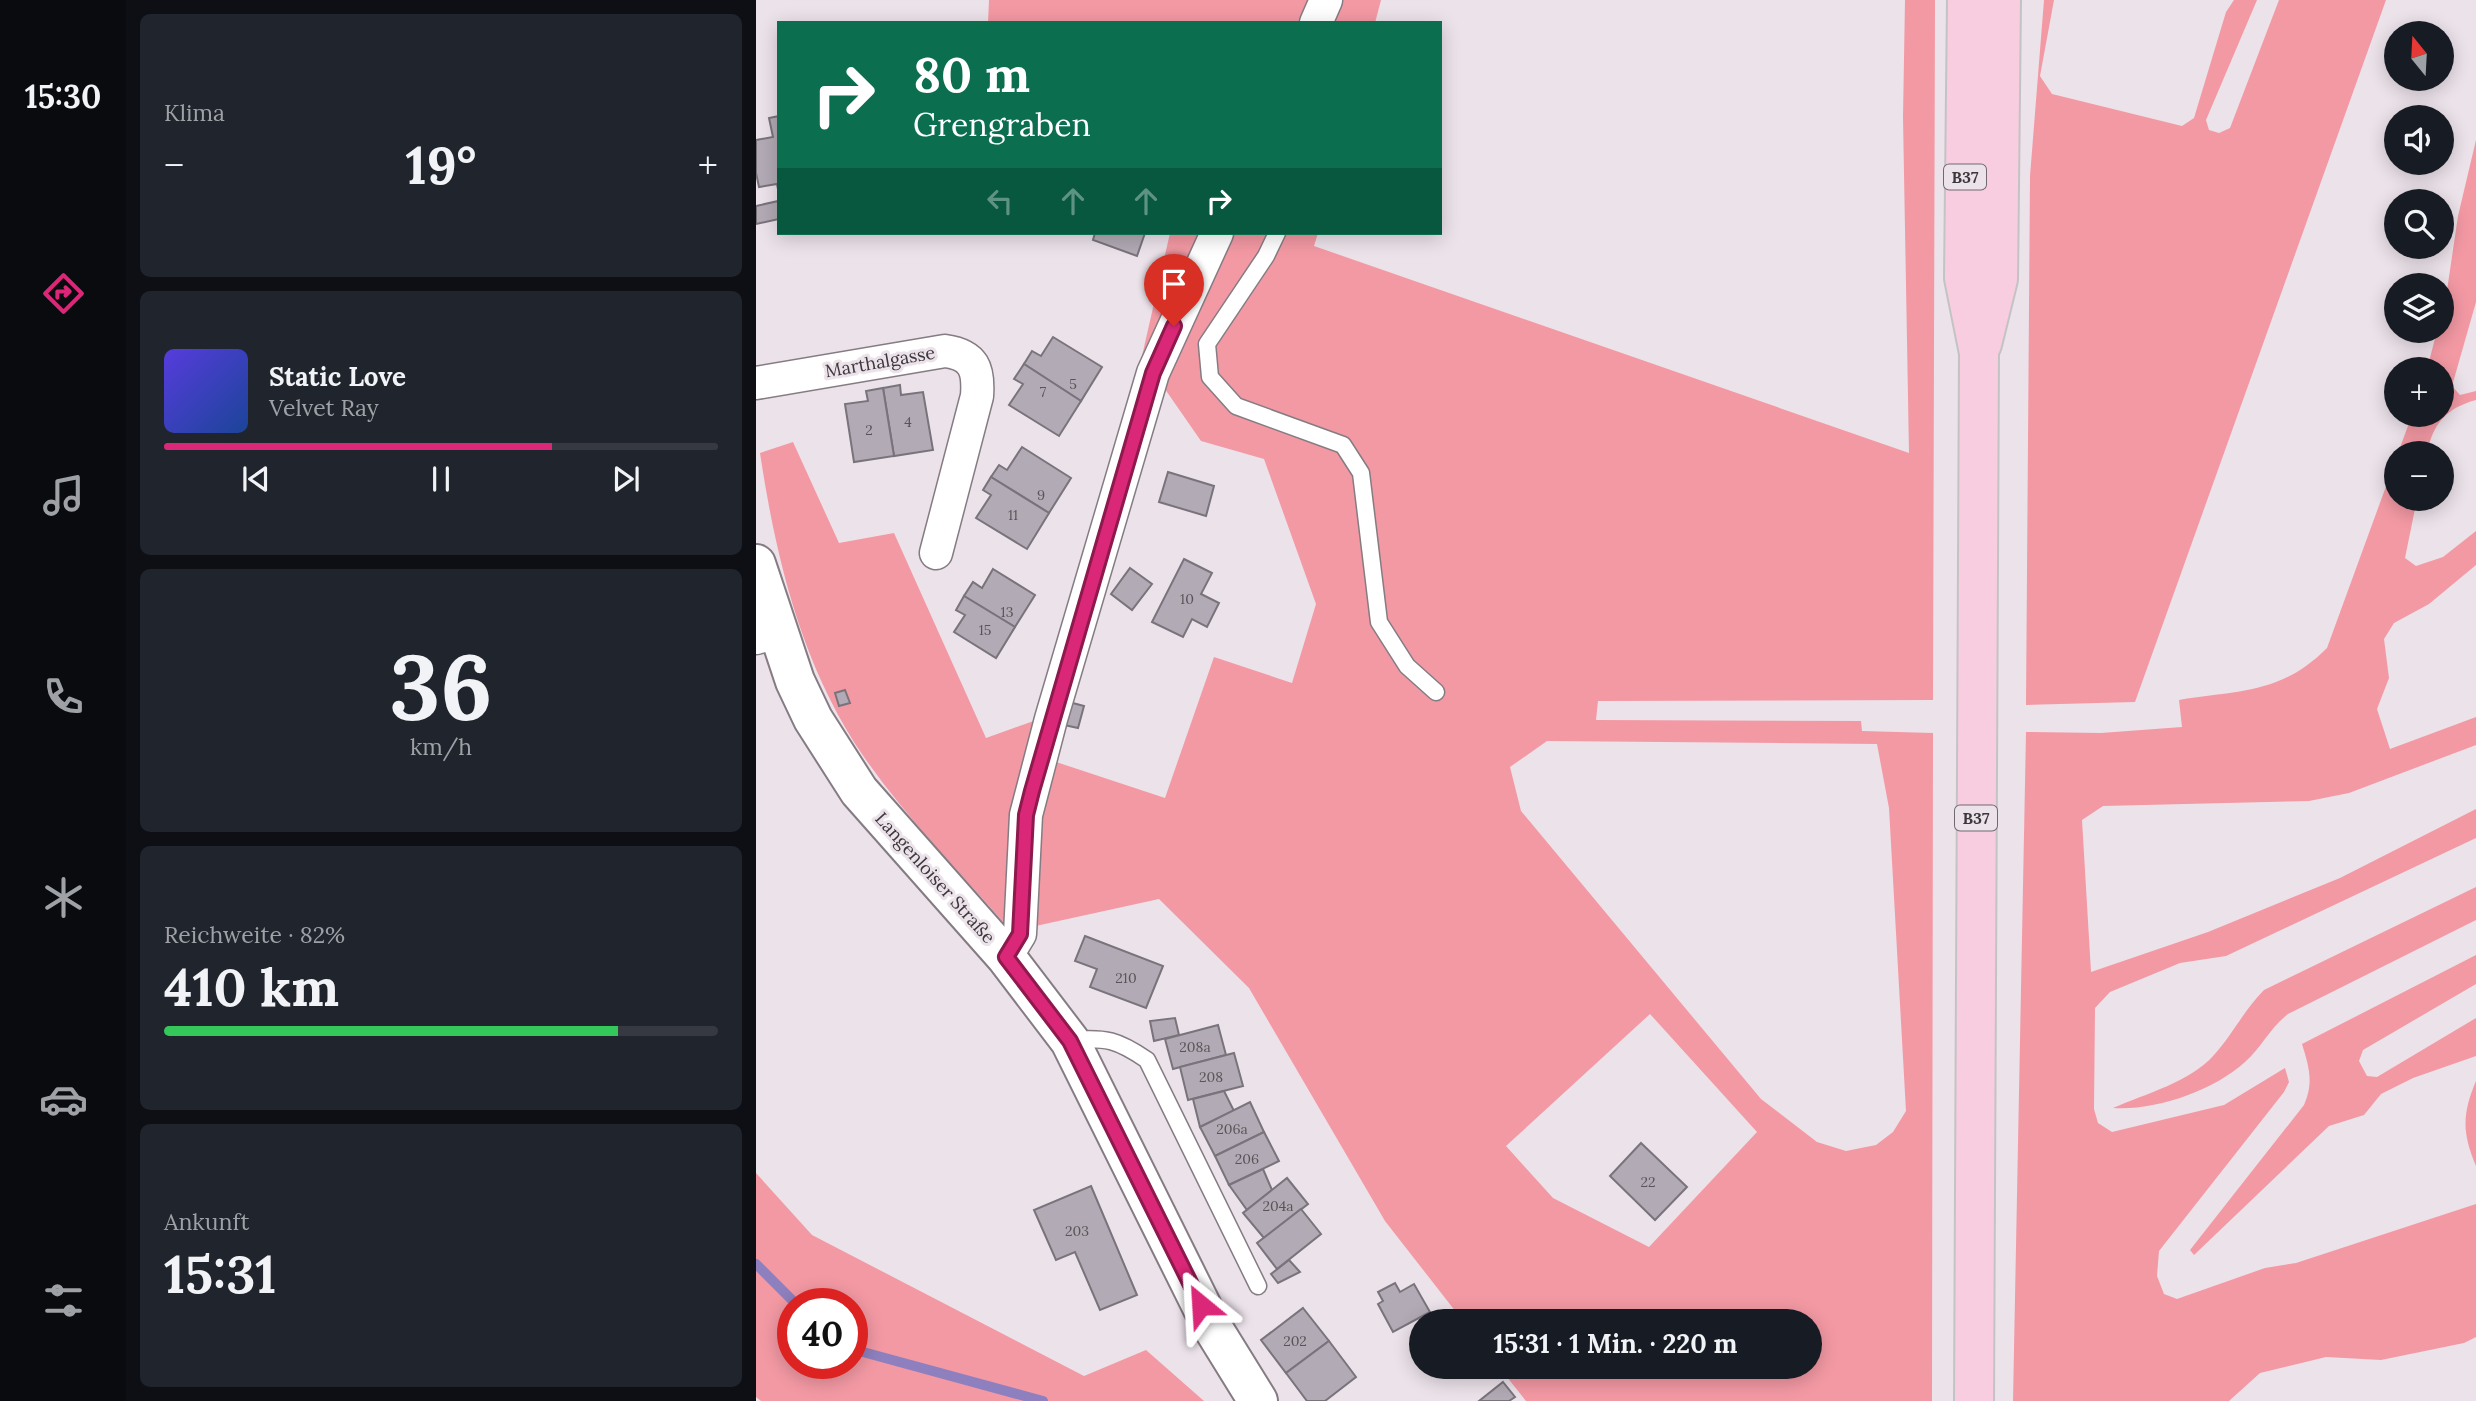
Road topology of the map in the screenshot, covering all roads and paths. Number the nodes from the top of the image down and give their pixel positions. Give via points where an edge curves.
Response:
1 (1326, 0) edge
2 (1967, 0) edge
3 (2001, 0) edge
4 (1317, 21) edge
5 (1216, 235) edge
6 (1277, 235) edge
7 (1979, 353) junction
8 (756, 383) edge
9 (936, 553) dead end
10 (756, 564) edge
11 (766, 635) edge
12 (1436, 692) dead end
13 (1006, 957) junction
14 (1070, 1041) junction
15 (1258, 1286) dead end
16 (1258, 1401) edge
17 (1974, 1401) edge

1 - 4 street
2 - 7 main road, B37 via 1964,278
3 - 7 main road, B37 via 1998,279
5 - 13 street via 1153,373 1051,719 1026,815 1020,934
6 - 12 lane via 1207,344 1210,377 1236,406 1343,445 1361,473 1379,622 1406,666
7 - 17 main road, B37
8 - 9 street, Marthalgasse via 945,351 961,353 972,363 978,376 977,396
10 - 11 street, Langenloiser Straße
11 - 13 street, Langenloiser Straße via 859,790
13 - 14 street, Langenloiser Straße
14 - 15 lane via 1120,1041 1147,1060
14 - 16 street, Langenloiser Straße via 1205,1313

